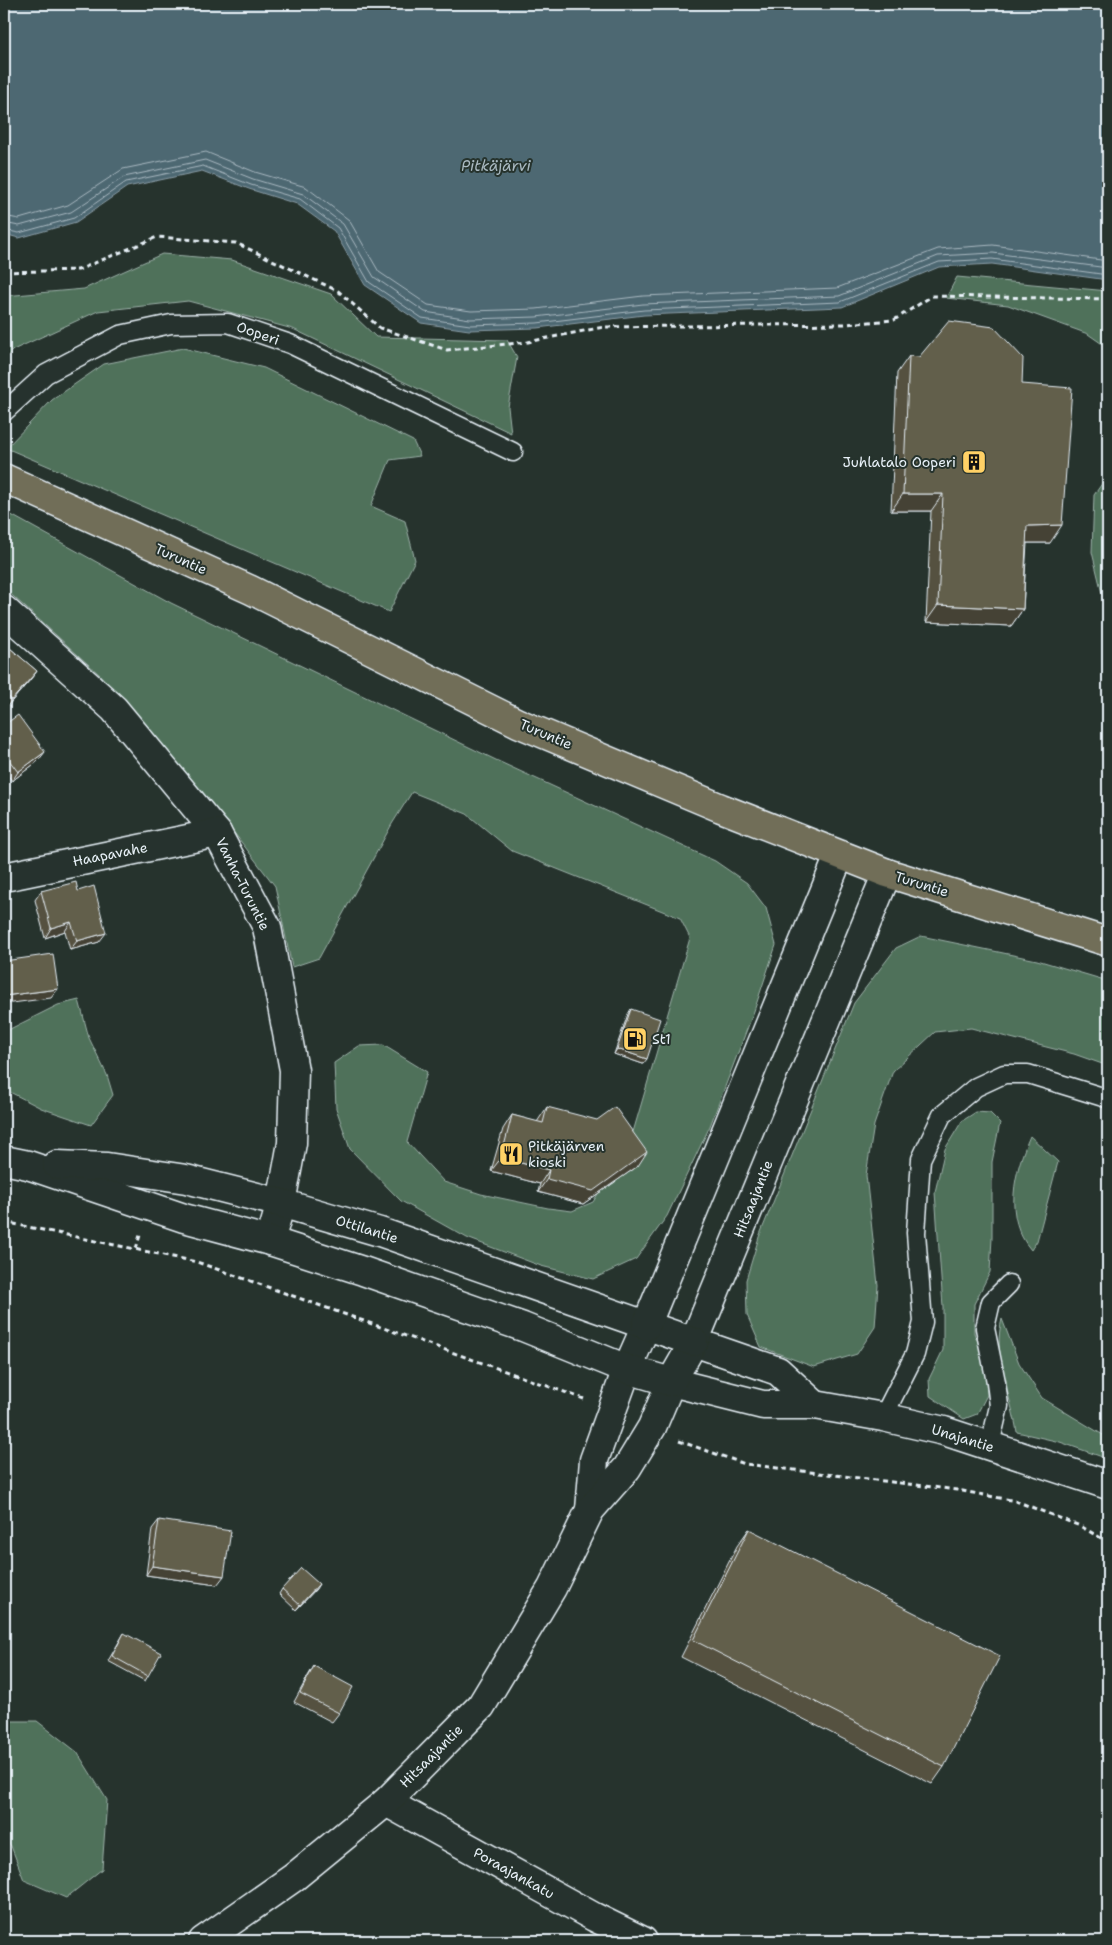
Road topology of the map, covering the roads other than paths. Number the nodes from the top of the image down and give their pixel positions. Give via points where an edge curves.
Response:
1 (4, 412) edge
2 (513, 452) dead end
3 (4, 478) edge
4 (4, 610) edge
5 (217, 833) junction
6 (839, 856) junction
7 (887, 873) junction
8 (4, 877) edge
9 (1108, 942) edge
10 (1106, 1098) dead end
11 (16, 1162) edge
12 (281, 1203) junction
13 (270, 1240) junction
14 (1009, 1284) dead end
15 (646, 1326) junction
16 (694, 1342) junction
17 (627, 1369) junction
18 (671, 1382) junction
19 (815, 1405) junction
20 (883, 1417) junction
21 (990, 1446) junction
22 (1108, 1485) edge
23 (590, 1510) junction
24 (386, 1802) junction
25 (203, 1941) edge
26 (643, 1941) edge

1 - 2 lane, Ooperi via 46,374 120,335 170,324 228,323 290,344
3 - 6 highway, Turuntie via 251,590 518,723
4 - 5 street, Vanha-Turuntie via 114,709
5 - 8 street, Haapavahe
5 - 12 street, Vanha-Turuntie via 267,927 294,1070 292,1143
6 - 7 highway, Turuntie
6 - 15 street, Hitsaajantie
7 - 9 highway, Turuntie
7 - 16 street, Hitsaajantie
10 - 20 lane via 1028,1074 1004,1074 976,1087 942,1115 920,1159 916,1233 923,1322 915,1354
11 - 12 street, Ottilantie via 107,1167 186,1179
11 - 13 street, Ottilantie via 184,1218
12 - 13 street, Vanha-Turuntie
12 - 15 street, Ottilantie via 380,1232
13 - 17 street, Ottilantie via 523,1327
14 - 21 lane via 991,1302 985,1328 999,1406
15 - 16 street, Ottilantie
15 - 17 street, Hitsaajantie
16 - 18 street, Hitsaajantie
16 - 19 street via 778,1371
17 - 18 street, Ottilantie
17 - 23 street, Hitsaajantie via 594,1460
18 - 19 street, Unajantie via 763,1405
18 - 23 street, Hitsaajantie via 652,1427 627,1468
19 - 20 street, Unajantie
20 - 21 street, Unajantie
21 - 22 street, Unajantie
23 - 24 street, Hitsaajantie via 552,1588 481,1706
24 - 25 street, Hitsaajantie via 293,1878
24 - 26 street, Poraajankatu

